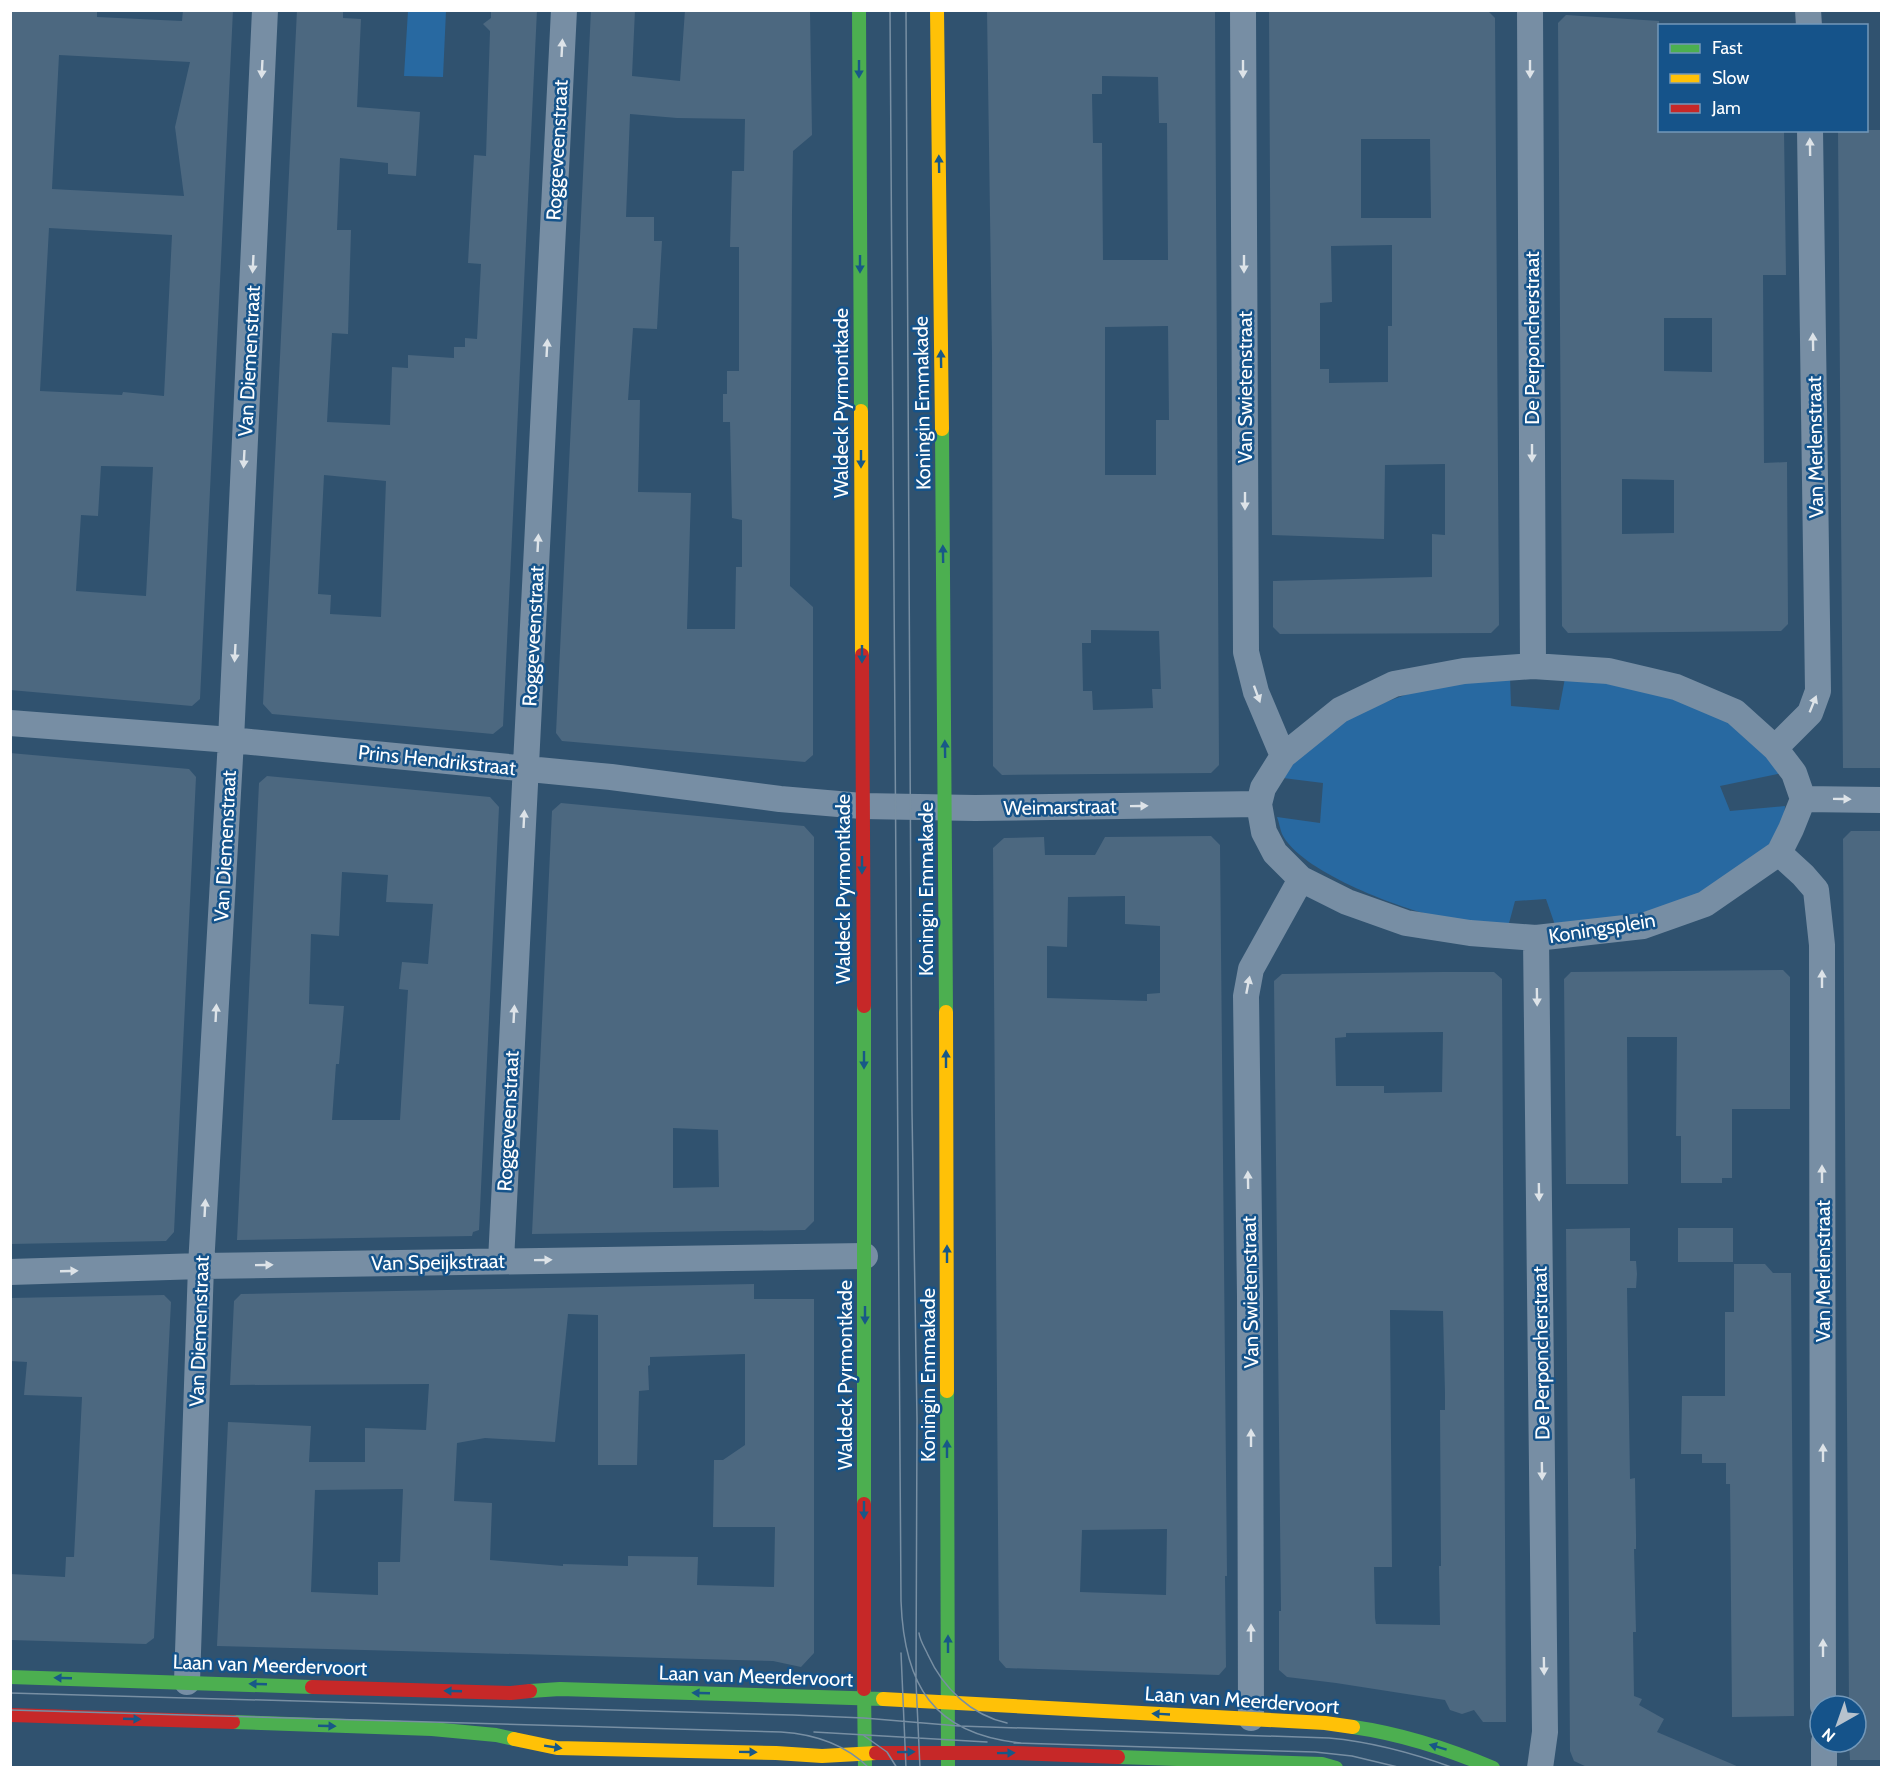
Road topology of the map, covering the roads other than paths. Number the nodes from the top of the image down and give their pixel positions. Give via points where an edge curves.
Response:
1 (265, 10) edge
2 (564, 10) edge
3 (859, 10) edge
4 (937, 10) edge
5 (1243, 10) edge
6 (1530, 10) edge
7 (1810, 132) edge
8 (1533, 666) junction
9 (10, 723) edge
10 (231, 740) junction
11 (1776, 748) junction
12 (1284, 756) junction
13 (526, 769) junction
14 (1803, 799) junction
15 (1881, 800) edge
16 (1259, 804) junction
17 (862, 807) junction
18 (946, 808) junction
19 (1779, 853) junction
20 (1301, 879) junction
21 (1536, 938) junction
22 (865, 1256) junction
23 (501, 1261) junction
24 (201, 1266) junction
25 (10, 1272) edge
26 (10, 1677) edge
27 (187, 1682) junction
28 (1823, 1694) edge
29 (864, 1699) junction
30 (948, 1702) junction
31 (10, 1715) edge
32 (1251, 1718) junction
33 (864, 1760) edge
34 (948, 1760) edge
35 (1336, 1767) edge
36 (1493, 1767) edge
37 (1540, 1767) edge

1 -> 10 street, Van Diemenstraat
13 -> 2 street, Roggeveenstraat
3 -> 17 main road, Waldeck Pyrmontkade
18 -> 4 main road, Koningin Emmakade
5 -> 12 street, Van Swietenstraat via 1246,652 1256,692
6 -> 8 street, De Perponcherstraat
11 -> 7 street, Van Merlenstraat via 1810,713 1818,691
8 - 11 street via 1608,671 1676,687 1736,712
8 - 12 street via 1464,671 1394,684 1340,710
9 - 10 street, Prins Hendrikstraat
10 - 13 street, Prins Hendrikstraat
24 -> 10 street, Van Diemenstraat
11 - 14 street via 1794,773
12 - 16 street via 1263,788
13 - 17 street, Prins Hendrikstraat
23 -> 13 street, Roggeveenstraat
14 -> 15 street
14 - 19 street, Koningsplein
18 -> 16 street, Weimarstraat
16 - 20 street, Koningsplein via 1264,832 1275,853
17 - 18 street, Weimarstraat
17 -> 22 main road, Waldeck Pyrmontkade
30 -> 18 main road, Koningin Emmakade
19 - 21 street, Koningsplein via 1704,904 1643,926
28 -> 19 street, Van Merlenstraat via 1822,945 1816,890
20 - 21 street, Koningsplein via 1347,902 1406,923
32 -> 20 street, Van Swietenstraat via 1246,996 1251,969
21 -> 37 street, De Perponcherstraat via 1545,1732
23 -> 22 street, Van Speijkstraat
22 -> 29 main road, Waldeck Pyrmontkade
24 -> 23 street, Van Speijkstraat
25 -> 24 street, Van Speijkstraat
24 - 27 street, Van Diemenstraat
27 -> 26 main road, Laan van Meerdervoort
29 -> 27 main road, Laan van Meerdervoort
29 - 30 main road, Laan van Meerdervoort
29 - 33 main road, Waldeck Pyrmontkade
32 -> 30 main road, Laan van Meerdervoort
30 - 34 main road, Koningin Emmakade
31 -> 33 main road via 432,1729 496,1735 557,1748 776,1753
36 -> 32 main road, Laan van Meerdervoort via 1416,1740 1371,1730
33 -> 34 main road
34 -> 35 main road via 1014,1753

